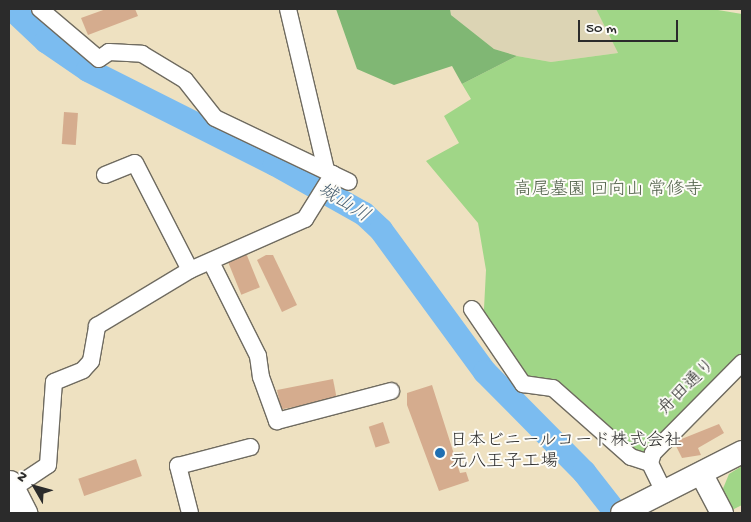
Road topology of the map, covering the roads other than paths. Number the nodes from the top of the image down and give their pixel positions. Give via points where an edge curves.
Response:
1 (40, 9) edge
2 (288, 9) edge
3 (330, 174) junction
4 (105, 175) dead end
5 (349, 182) dead end
6 (211, 262) junction
7 (190, 270) junction
8 (472, 309) dead end
9 (742, 363) edge
10 (392, 391) dead end
11 (252, 447) dead end
12 (742, 452) edge
13 (650, 463) junction
14 (702, 475) junction
15 (10, 486) edge
16 (665, 494) junction
17 (630, 510) edge
18 (24, 513) edge
19 (190, 513) edge
20 (722, 513) edge

1 - 3 street via 99,59 110,52 142,54 185,80 215,118
2 - 3 street
3 - 5 street
3 - 6 street via 318,203 305,219
4 - 7 street via 135,163
6 - 7 street
6 - 10 street via 258,356 261,378 278,421
7 - 15 street via 97,326 91,361 54,382 48,465
8 - 13 street via 523,384 553,388 631,457
9 - 13 street, 舟田通り via 658,447
11 - 19 street via 178,466
12 - 14 street
13 - 16 street
14 - 16 street
14 - 20 street
15 - 18 main road
16 - 17 street

